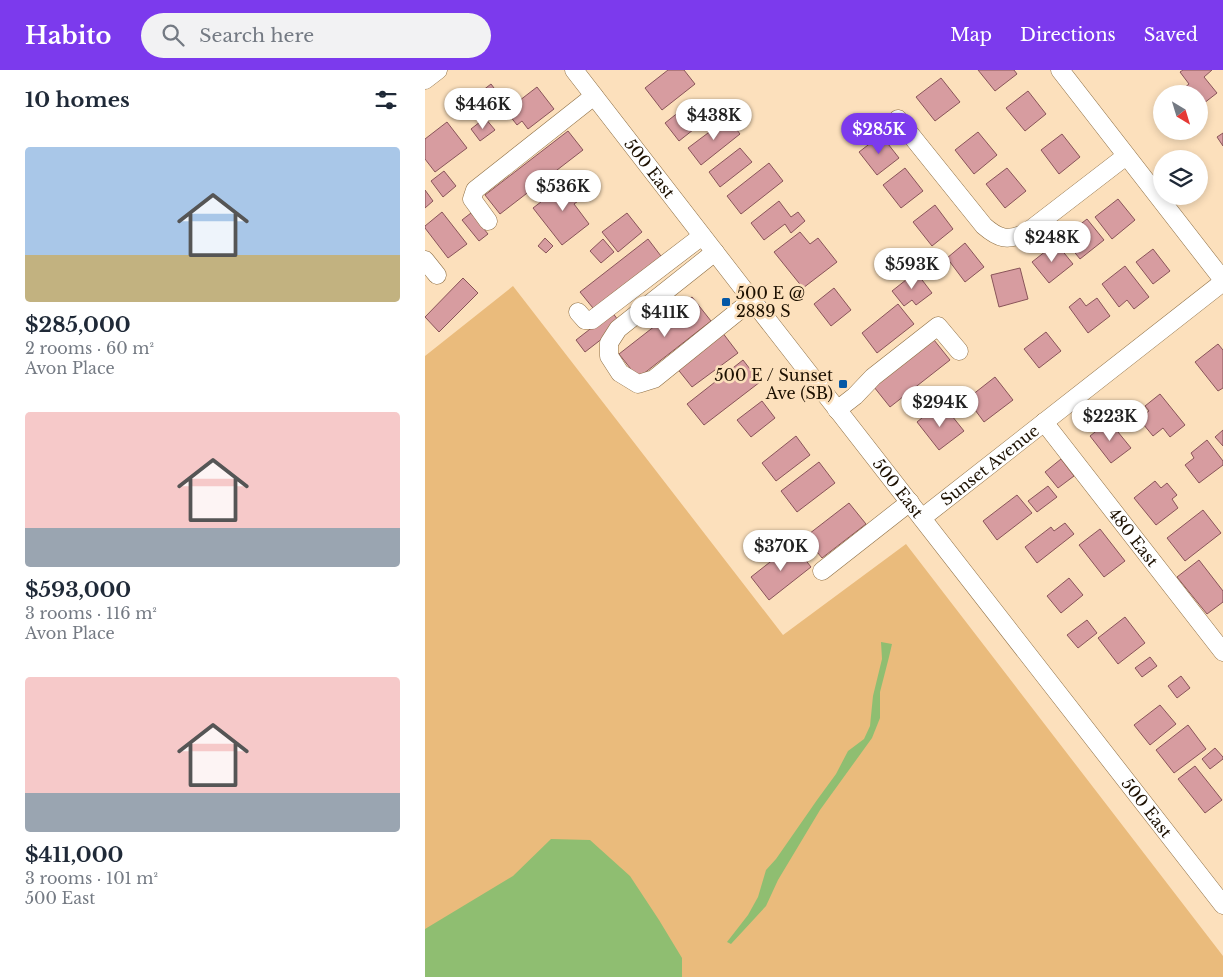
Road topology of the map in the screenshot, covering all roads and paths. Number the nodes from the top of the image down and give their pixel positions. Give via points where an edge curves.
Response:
1 (438, 70) edge
2 (574, 70) edge
3 (1059, 70) edge
4 (425, 80) edge
5 (594, 96) junction
6 (898, 119) dead end
7 (1126, 156) junction
8 (488, 220) dead end
9 (702, 236) junction
10 (715, 252) junction
11 (425, 260) edge
12 (437, 275) dead end
13 (1223, 281) edge
14 (752, 300) junction
15 (578, 312) dead end
16 (959, 351) dead end
17 (837, 410) junction
18 (1044, 422) junction
19 (910, 502) junction
20 (922, 518) junction
21 (822, 571) dead end
22 (1223, 652) edge
23 (1223, 905) edge

1 - 4 street
2 - 5 street, 500 East
3 - 7 street
5 - 8 street via 475,190 472,198
5 - 9 street, 500 East
6 - 7 street via 984,226 1003,238 1026,234
7 - 13 street
9 - 10 street, 500 East
9 - 15 street via 592,320 585,320
10 - 14 street, 500 East
10 - 14 street via 618,329 609,344 609,356 620,373 638,384 654,379
11 - 12 street
13 - 18 street, Sunset Avenue
14 - 17 street, 500 East
16 - 17 street via 938,326
17 - 19 street, 500 East
18 - 20 street, Sunset Avenue
18 - 22 street, 480 East
19 - 20 street, 500 East
19 - 21 street
20 - 23 street, 500 East

